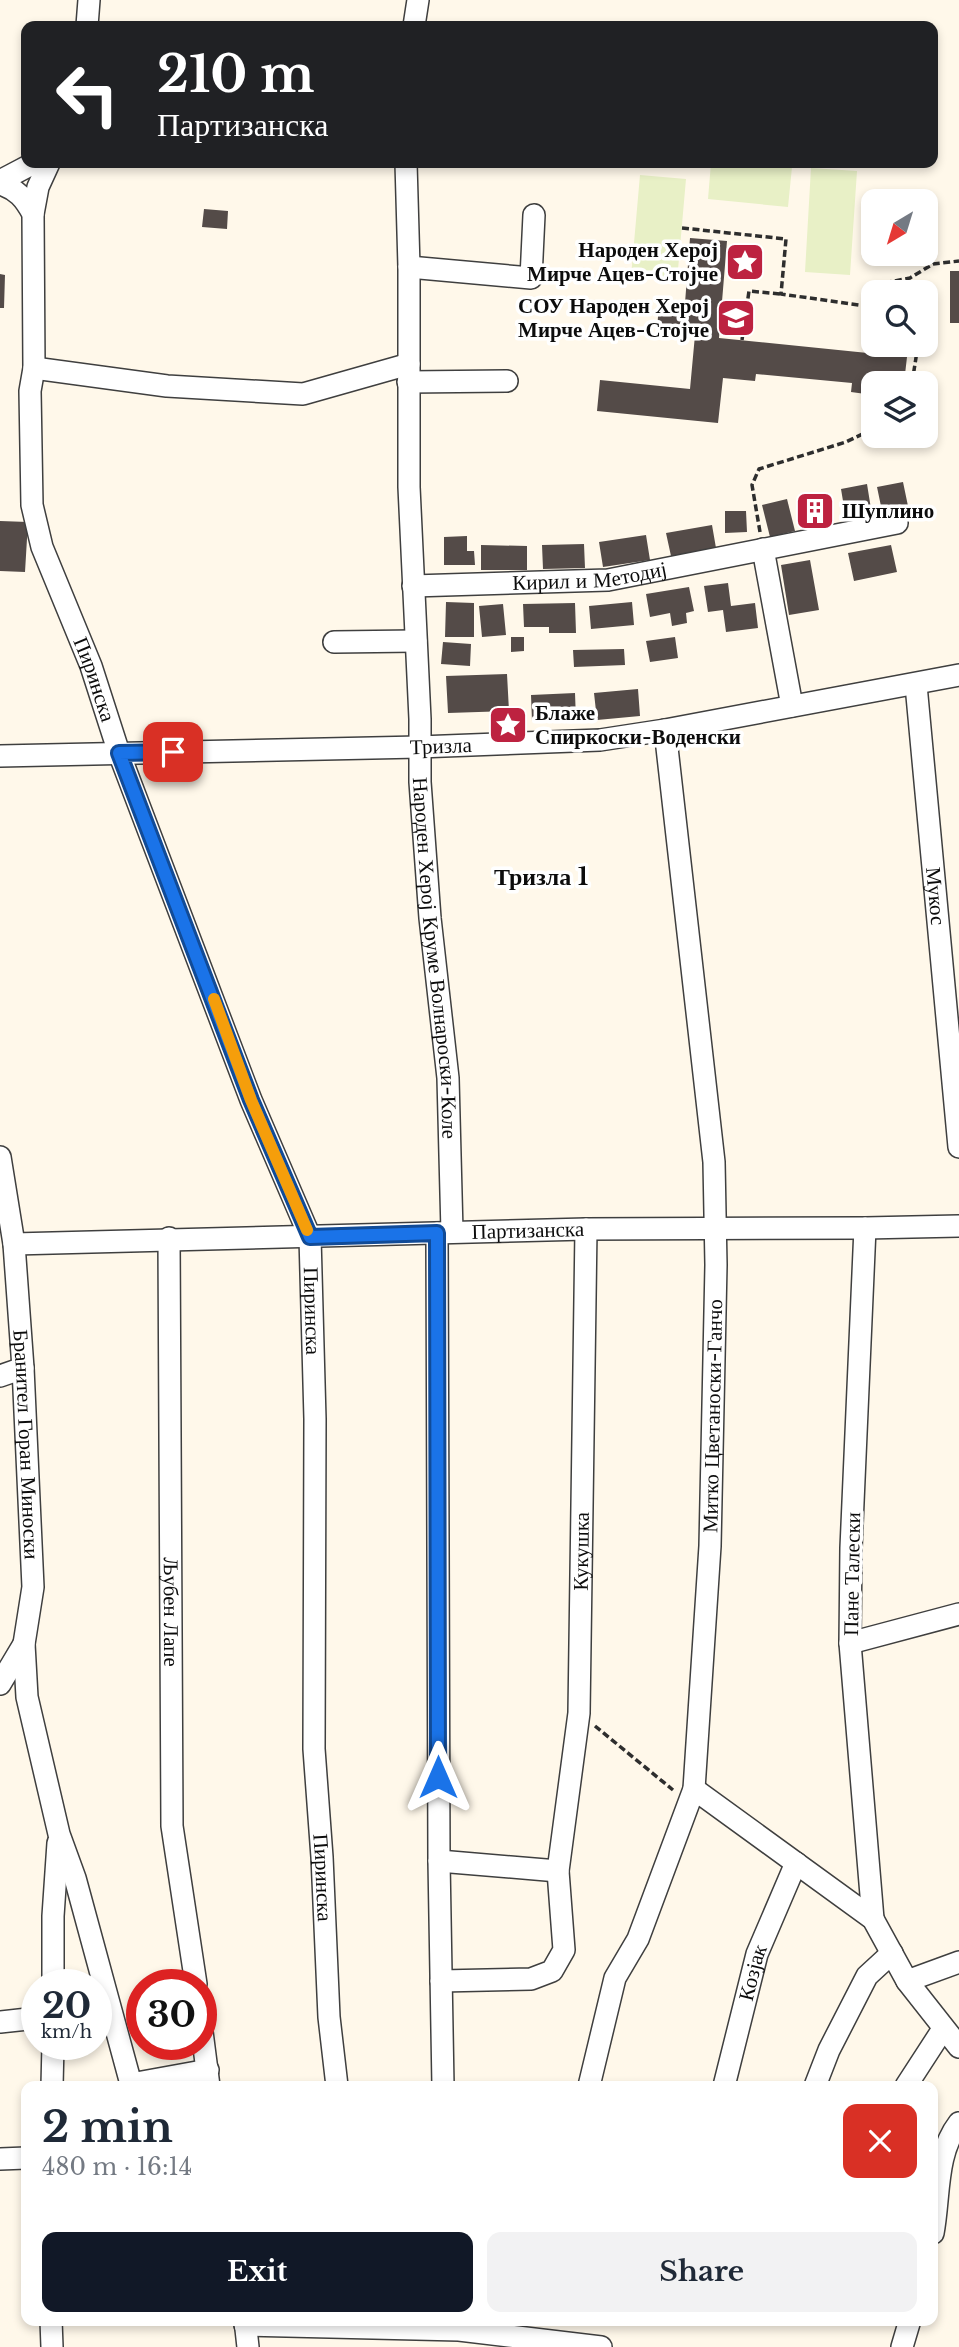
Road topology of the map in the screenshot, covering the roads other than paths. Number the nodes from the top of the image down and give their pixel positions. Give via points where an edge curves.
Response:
1 (89, 0) edge
2 (418, 0) edge
3 (88, 21) edge
4 (415, 21) edge
5 (26, 168) edge
6 (47, 168) edge
7 (406, 168) edge
8 (0, 183) edge
9 (33, 215) junction
10 (534, 215) dead end
11 (409, 267) junction
12 (34, 368) junction
13 (408, 373) junction
14 (507, 381) dead end
15 (897, 523) dead end
16 (763, 549) junction
17 (413, 586) junction
18 (416, 641) junction
19 (334, 642) dead end
20 (959, 675) edge
21 (916, 685) junction
22 (792, 706) junction
23 (665, 730) junction
24 (419, 747) junction
25 (119, 753) junction
26 (0, 756) edge
27 (959, 1147) edge
28 (0, 1157) edge
29 (959, 1226) edge
30 (716, 1227) junction
31 (865, 1228) junction
32 (586, 1229) junction
33 (444, 1233) junction
34 (310, 1237) junction
35 (169, 1238) junction
36 (14, 1244) junction
37 (23, 1368) junction
38 (0, 1376) edge
39 (959, 1614) edge
40 (850, 1643) junction
41 (24, 1644) junction
42 (0, 1684) edge
43 (691, 1795) junction
44 (59, 1833) junction
45 (439, 1861) junction
46 (796, 1863) junction
47 (558, 1871) junction
48 (873, 1919) junction
49 (892, 1953) junction
50 (959, 1962) edge
51 (53, 1969) edge
52 (193, 1969) edge
53 (441, 1981) junction
54 (907, 1981) junction
55 (21, 2020) edge
56 (0, 2022) edge
57 (943, 2029) junction
58 (959, 2047) edge
59 (52, 2060) edge
60 (206, 2060) edge
61 (209, 2078) edge
62 (52, 2081) edge
63 (130, 2081) edge
64 (170, 2081) edge
65 (336, 2081) edge
66 (443, 2081) edge
67 (590, 2081) edge
68 (725, 2081) edge
69 (817, 2081) edge
70 (909, 2081) edge
71 (959, 2123) edge
72 (21, 2158) edge
73 (0, 2159) edge
74 (938, 2194) edge
75 (51, 2326) edge
76 (245, 2326) edge
77 (381, 2326) edge
78 (908, 2326) edge
79 (459, 2333) edge
80 (52, 2347) edge
81 (248, 2347) edge
82 (601, 2347) edge
83 (902, 2347) edge

1 - 3 street
2 - 4 street
5 - 8 street
6 - 9 street, Пиринска
7 - 11 street, Народен Херој Круме Волнароски-Коле
8 - 9 street via 13,188
9 - 12 street, Пиринска
10 - 11 street via 531,278
11 - 13 street, Народен Херој Круме Волнароски-Коле
12 - 13 street via 167,386 303,394
12 - 25 street, Пиринска via 30,391 33,505 42,547 91,666
13 - 14 street
13 - 17 street, Народен Херој Круме Волнароски-Коле
15 - 16 street, Кирил и Методиј
16 - 17 street, Кирил и Методиј via 608,580
16 - 22 street
17 - 18 street, Народен Херој Круме Волнароски-Коле
18 - 19 street
18 - 24 street, Народен Херој Круме Волнароски-Коле
20 - 21 street, Тризла
21 - 22 street, Тризла
21 - 27 street, Мукос
22 - 23 street, Тризла
23 - 24 street, Тризла via 600,740
23 - 30 street, Митко Цветаноски-Ганчо via 714,1162
24 - 25 street, Тризла
24 - 33 street, Народен Херој Круме Волнароски-Коле via 430,918 448,1078
25 - 26 street, Тризла
25 - 34 street, Пиринска via 251,1100
28 - 36 street, Бранител Горан Миноски
29 - 31 street, Партизанска
30 - 31 street, Партизанска
30 - 32 street, Партизанска
30 - 43 street, Митко Цветаноски-Ганчо via 710,1546
31 - 40 street, Пане Талески
32 - 33 street, Партизанска
32 - 47 street, Кукушка via 579,1713
33 - 34 street, Партизанска
33 - 45 street, Народен Херој Круме Волнароски-Коле
34 - 35 street, Партизанска
34 - 65 street, Пиринска via 315,1419 314,1749
35 - 36 street, Партизанска
35 - 52 street, Љубен Лапе via 172,1826
36 - 37 street, Бранител Горан Миноски
37 - 38 street
37 - 41 street, Бранител Горан Миноски via 33,1587
39 - 40 street
40 - 48 street, Пане Талески
41 - 42 street, Бранител Горан Миноски
41 - 44 street, Бранител Горан Миноски via 27,1697
43 - 46 street
43 - 67 street, Митко Цветаноски-Ганчо via 638,1940 615,1978
44 - 51 street, Бранител Горан Миноски
44 - 63 street, Бранител Горан Миноски
45 - 47 street
45 - 53 street, Народен Херој Круме Волнароски-Коле
46 - 48 street
46 - 68 street, Козјак via 757,1954
47 - 53 street, Кукушка via 564,1950 552,1971 531,1979
48 - 49 street
49 - 54 street
49 - 69 street via 867,1976
50 - 54 street
53 - 66 street, Народен Херој Круме Волнароски-Коле
54 - 57 street
55 - 56 street
57 - 58 street
57 - 70 street
59 - 62 street
60 - 61 street
61 - 64 street, Бранител Горан Миноски
71 - 74 street via 950,2135
72 - 73 street
75 - 80 street
76 - 81 street
77 - 79 street
78 - 83 street
79 - 82 street

